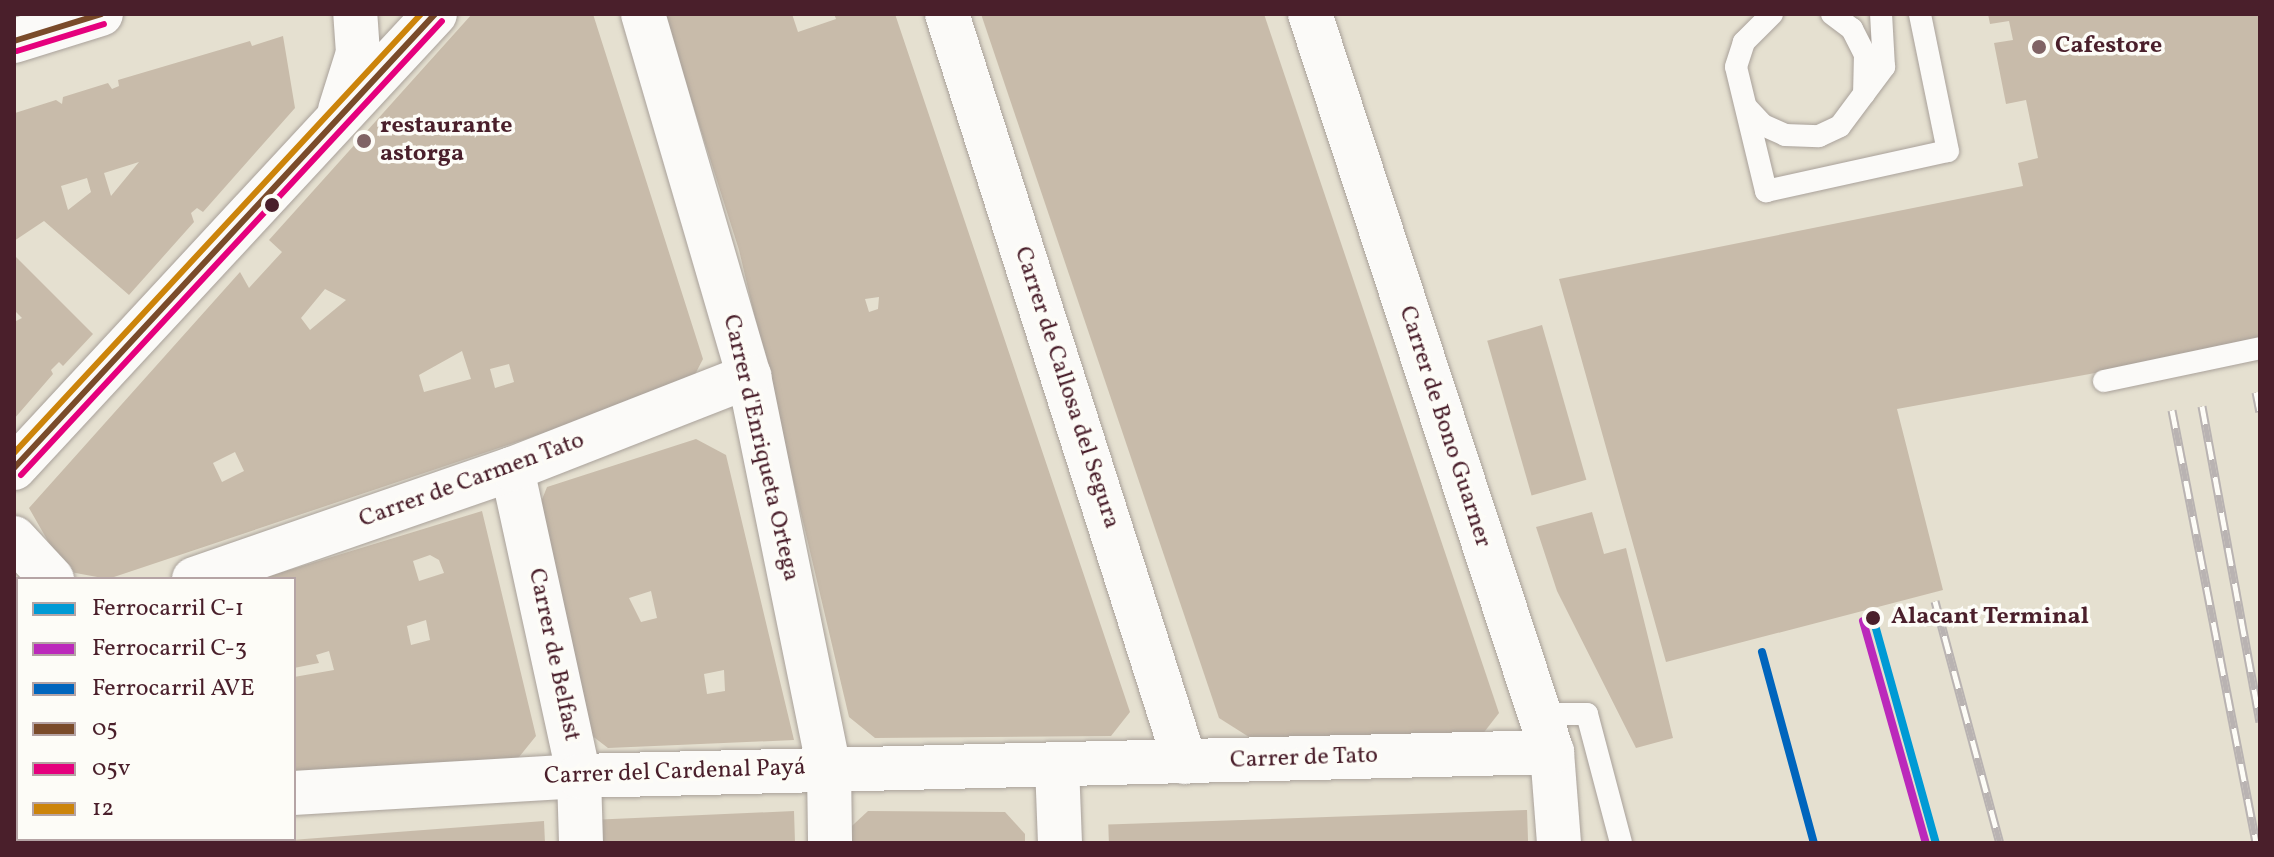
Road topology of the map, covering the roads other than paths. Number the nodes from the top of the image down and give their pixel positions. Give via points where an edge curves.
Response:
1 (101, 14) edge
2 (355, 14) edge
3 (435, 14) edge
4 (643, 14) edge
5 (947, 14) edge
6 (1310, 14) edge
7 (1772, 14) edge
8 (1832, 14) edge
9 (1881, 14) edge
10 (1920, 14) edge
11 (14, 41) edge
12 (1862, 99) junction
13 (1747, 108) junction
14 (334, 128) junction
15 (2260, 348) edge
16 (749, 376) junction
17 (2104, 381) dead end
18 (14, 468) edge
19 (512, 469) junction
20 (14, 538) edge
21 (50, 577) edge
22 (200, 577) edge
23 (1546, 733) junction
24 (1185, 762) junction
25 (1057, 765) junction
26 (829, 768) junction
27 (579, 776) junction
28 (296, 793) edge
29 (581, 843) edge
30 (830, 843) edge
31 (1060, 843) edge
32 (1559, 843) edge
33 (1621, 843) edge

1 - 11 street
2 - 14 street via 358,53
3 - 14 street
4 - 16 street, Carrer d'Enriqueta Ortega
5 - 24 street, Carrer de Callosa del Segura
6 - 23 street, Carrer de Bono Guarner
7 - 13 lane via 1744,42 1736,67
8 - 12 lane via 1852,29 1865,54 1868,77
9 - 12 lane via 1884,67
10 - 13 lane via 1948,151 1766,191
12 - 13 lane via 1840,126 1819,136 1785,135 1763,125
14 - 18 street
15 - 17 lane
16 - 19 street, Carrer de Carmen Tato
16 - 26 street, Carrer d'Enriqueta Ortega
19 - 22 street, Carrer de Carmen Tato
19 - 27 street, Carrer de Belfast
20 - 21 street
23 - 24 street, Carrer de Tato
23 - 32 street, Carrer de Bono Guarner
23 - 33 lane via 1587,714
24 - 25 street, Carrer de Tato
25 - 26 street, Carrer del Cardenal Payá
25 - 31 street
26 - 27 street, Carrer del Cardenal Payá
26 - 30 street, Carrer d'Enriqueta Ortega
27 - 28 street, Carrer del Cardenal Payá
27 - 29 street, Carrer de Belfast

